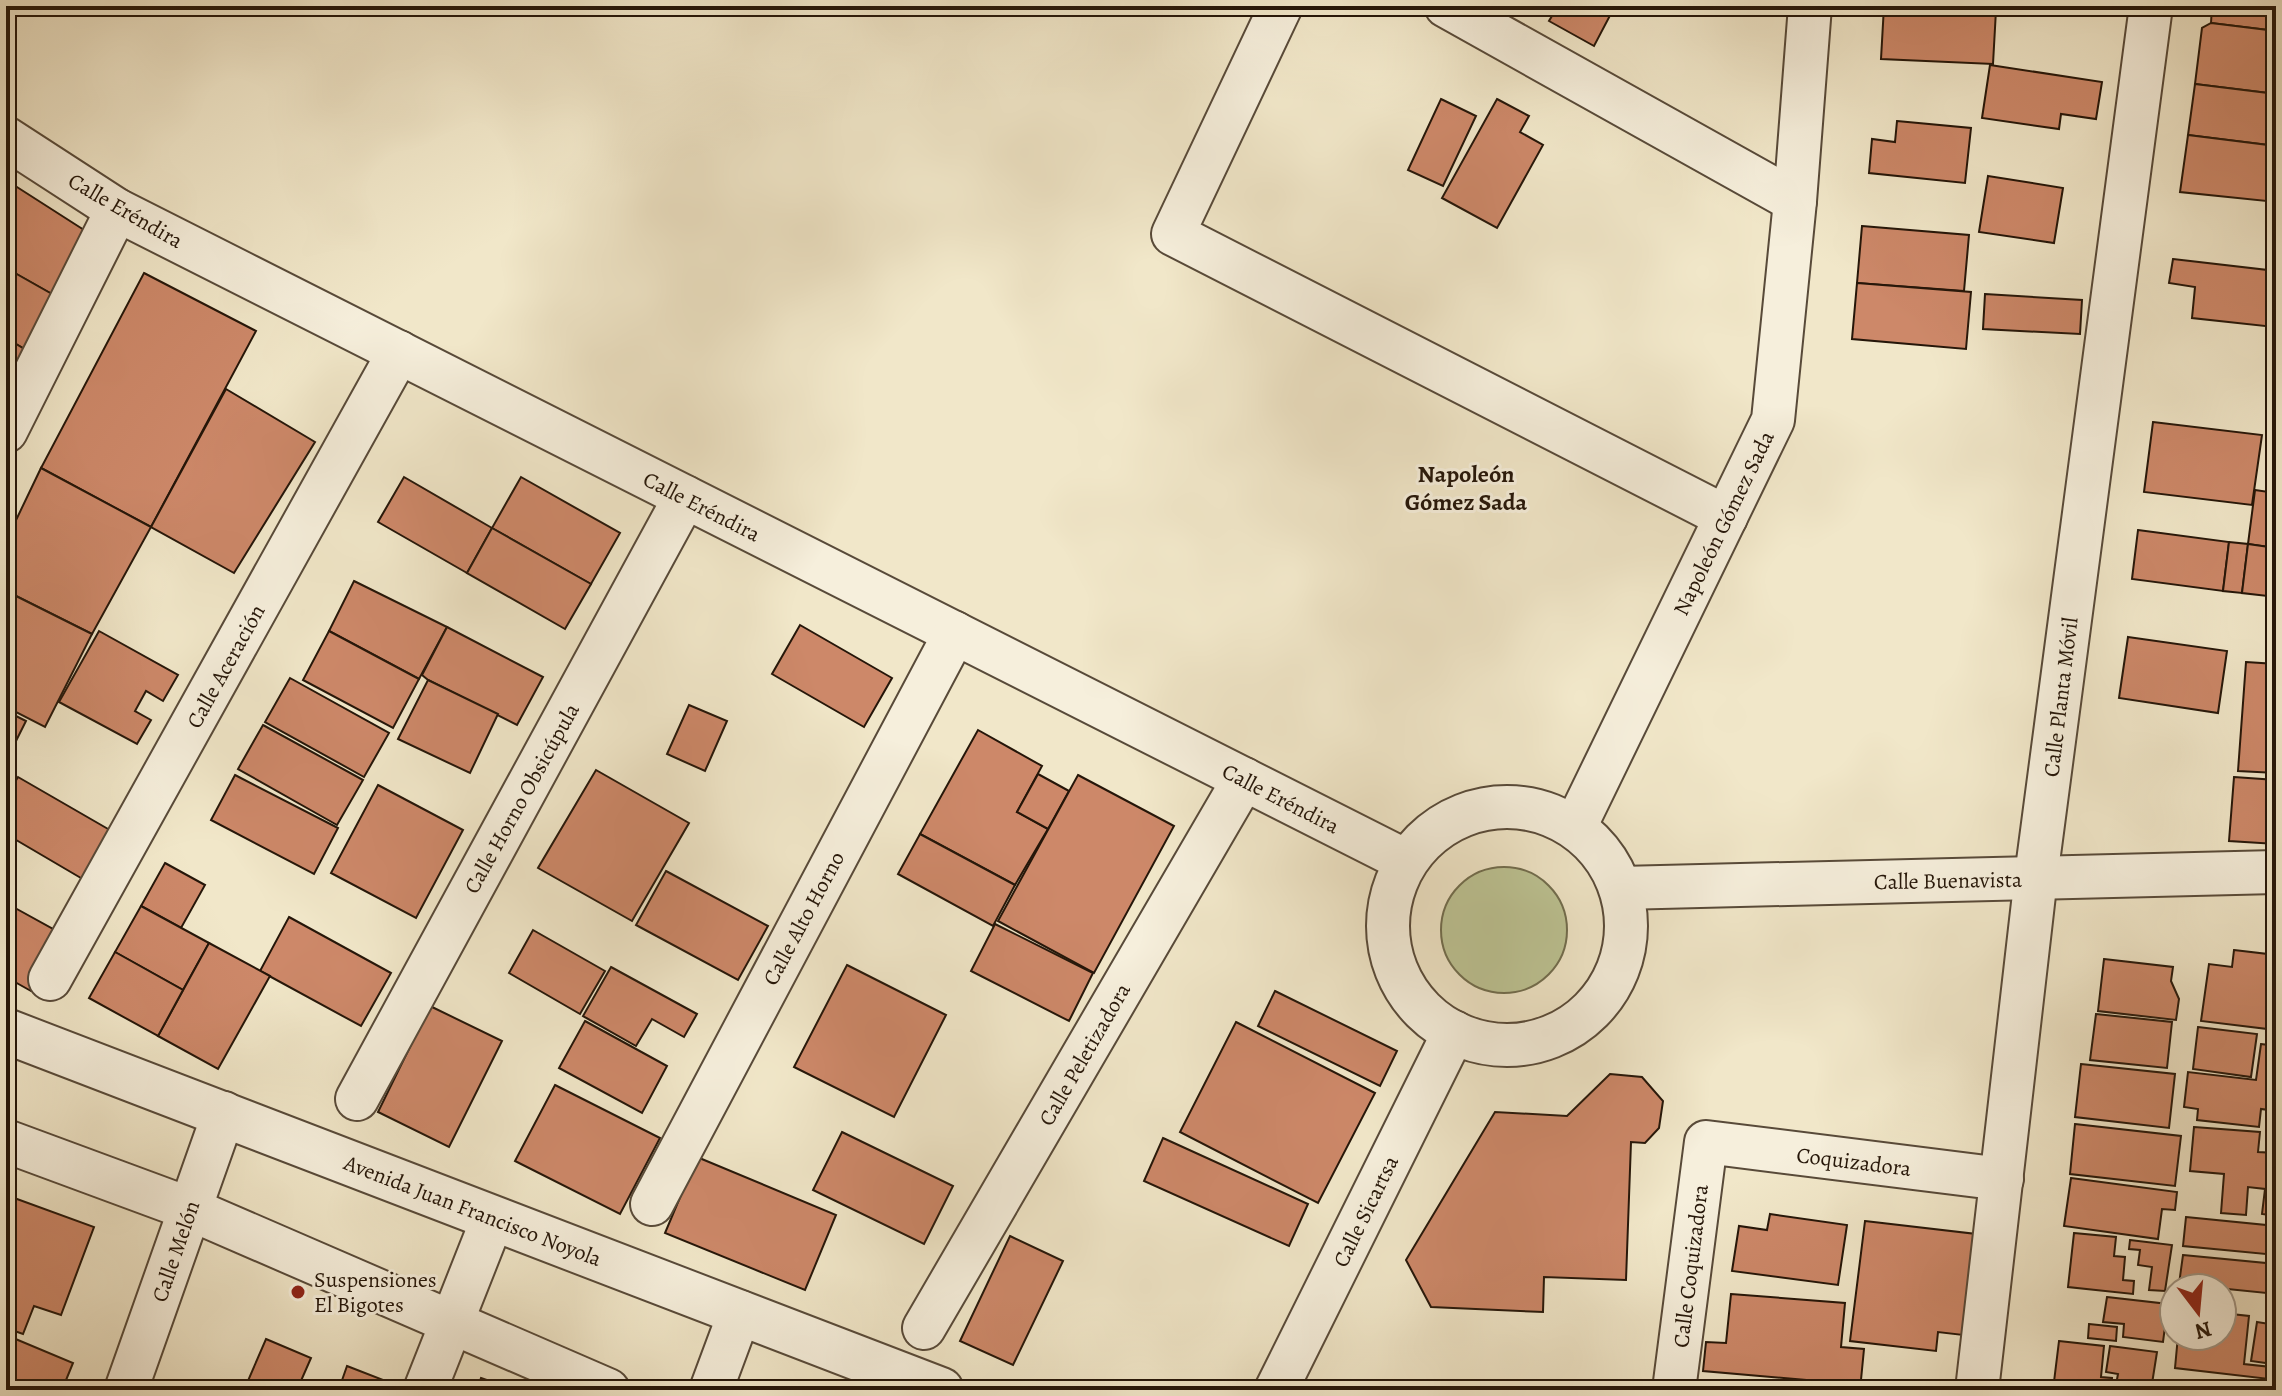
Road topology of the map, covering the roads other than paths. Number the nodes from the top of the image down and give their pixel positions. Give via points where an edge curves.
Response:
1 (1281, 6) edge
2 (1446, 6) edge
3 (1810, 6) edge
4 (2151, 6) edge
5 (6, 138) edge
6 (1795, 201) junction
7 (117, 210) junction
8 (399, 352) junction
9 (6, 431) edge
10 (685, 497) junction
11 (1726, 517) junction
12 (955, 633) junction
13 (1244, 779) junction
14 (1575, 827) junction
15 (1406, 861) junction
16 (2276, 872) edge
17 (2036, 877) junction
18 (1621, 888) junction
19 (50, 979) dead end
20 (6, 1031) edge
21 (1454, 1032) junction
22 (357, 1099) dead end
23 (224, 1113) junction
24 (6, 1141) edge
25 (1706, 1142) joint
26 (2002, 1179) junction
27 (652, 1204) dead end
28 (190, 1209) junction
29 (493, 1218) junction
30 (740, 1312) junction
31 (451, 1322) junction
32 (924, 1328) dead end
33 (126, 1390) edge
34 (425, 1390) edge
35 (608, 1390) edge
36 (711, 1390) edge
37 (941, 1390) edge
38 (1276, 1390) edge
39 (1674, 1390) edge
40 (1977, 1390) edge

1 - 11 street via 1173,234
2 - 6 street
3 - 6 street, Napoleón Gómez Sada
4 - 17 street, Calle Planta Móvil
5 - 7 street, Calle Eréndira
6 - 11 street, Napoleón Gómez Sada via 1773,420
7 - 8 street, Calle Eréndira
7 - 9 street
8 - 10 street, Calle Eréndira
8 - 19 street, Calle Aceración
10 - 12 street, Calle Eréndira
10 - 22 street, Calle Horno Obsicúpula
11 - 14 street, Napoleón Gómez Sada
12 - 13 street, Calle Eréndira
12 - 27 street, Calle Alto Horno
13 - 15 street, Calle Eréndira
13 - 32 street, Calle Peletizadora
14 - 15 street via 1541,811 1503,806 1465,814 1432,833
14 - 18 street via 1603,854
15 - 21 street via 1390,898 1388,938 1399,976 1421,1009
16 - 17 street, Calle Buenavista
17 - 18 street, Calle Buenavista
17 - 26 street, Calle Planta Móvil
18 - 21 street via 1627,927 1620,966 1600,1001 1569,1027 1532,1042 1492,1044
20 - 23 street, Avenida Juan Francisco Noyola
21 - 38 street, Calle Sicartsa
23 - 28 street, Calle Melón
23 - 29 street, Avenida Juan Francisco Noyola
24 - 28 street
25 - 26 street, Coquizadora
25 - 39 street, Calle Coquizadora
26 - 40 street, Calle Planta Móvil
28 - 31 street
28 - 33 street, Calle Melón
29 - 30 street, Avenida Juan Francisco Noyola
29 - 31 street
30 - 36 street
30 - 37 street, Avenida Juan Francisco Noyola
31 - 34 street
31 - 35 street

